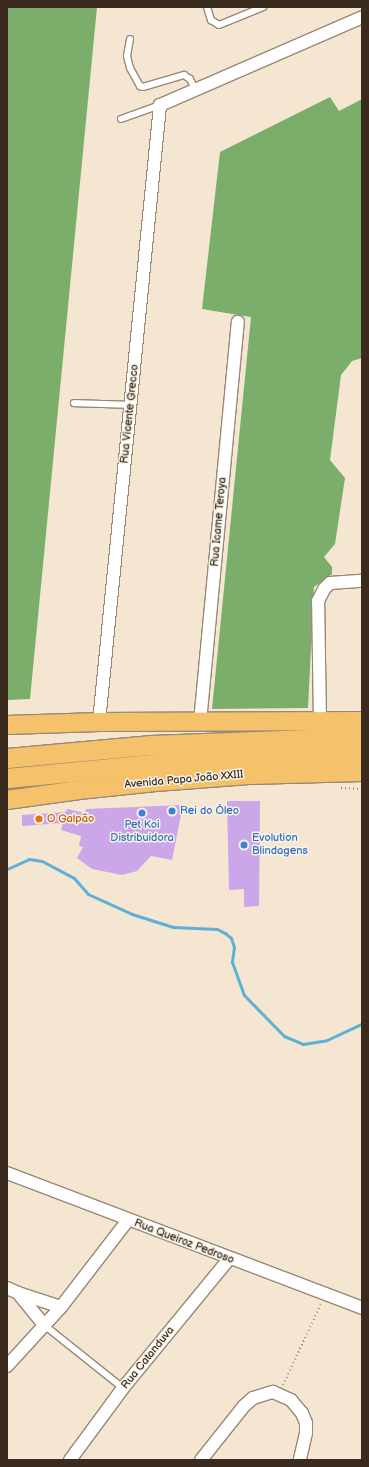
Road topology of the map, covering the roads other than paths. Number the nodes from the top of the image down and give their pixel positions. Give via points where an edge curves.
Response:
1 (206, 7) edge
2 (263, 7) edge
3 (362, 17) edge
4 (130, 39) dead end
5 (196, 90) junction
6 (160, 105) junction
7 (121, 119) dead end
8 (238, 322) dead end
9 (74, 403) dead end
10 (131, 405) junction
11 (362, 581) edge
12 (362, 721) edge
13 (99, 722) junction
14 (200, 722) junction
15 (320, 722) junction
16 (7, 725) edge
17 (362, 737) edge
18 (7, 750) edge
19 (34, 755) junction
20 (362, 755) edge
21 (7, 758) edge
22 (362, 772) edge
23 (34, 775) junction
24 (7, 778) edge
25 (7, 783) edge
26 (7, 800) edge
27 (7, 1173) edge
28 (128, 1220) junction
29 (229, 1259) junction
30 (7, 1288) edge
31 (18, 1293) junction
32 (60, 1307) junction
33 (362, 1308) edge
34 (44, 1325) junction
35 (7, 1366) edge
36 (123, 1388) junction
37 (70, 1460) edge
38 (201, 1460) edge
39 (300, 1460) edge

1 - 2 lane via 211,20 219,25
3 - 5 street
4 - 5 lane via 127,56 130,68 140,86 184,75 190,79
5 - 6 street
6 - 7 lane
6 - 10 street, Rua Vicente Grecco
8 - 14 street, Rua Icame Teroya
9 - 10 lane
10 - 13 street, Rua Vicente Grecco
11 - 15 street via 330,583 318,601
12 - 15 main road
13 - 14 main road
13 - 16 main road
14 - 15 main road
17 - 19 highway via 213,741
18 - 19 highway
19 - 21 highway
20 - 23 highway, Avenida Papa João XXIII via 242,758
22 - 26 main road, Avenida Papa João XXIII via 249,775 156,782
23 - 24 highway, Avenida Papa João XXIII
23 - 25 highway
27 - 28 street, Rua Queiroz Pedroso
28 - 29 street, Rua Queiroz Pedroso
28 - 32 street
29 - 33 street, Rua Queiroz Pedroso
29 - 36 street, Rua Catanduva
30 - 31 street
31 - 32 street
31 - 34 street
32 - 34 street
34 - 35 street
34 - 36 lane
36 - 37 street, Rua Catanduva
38 - 39 street via 244,1406 253,1398 268,1393 279,1394 291,1400 297,1405 306,1423

